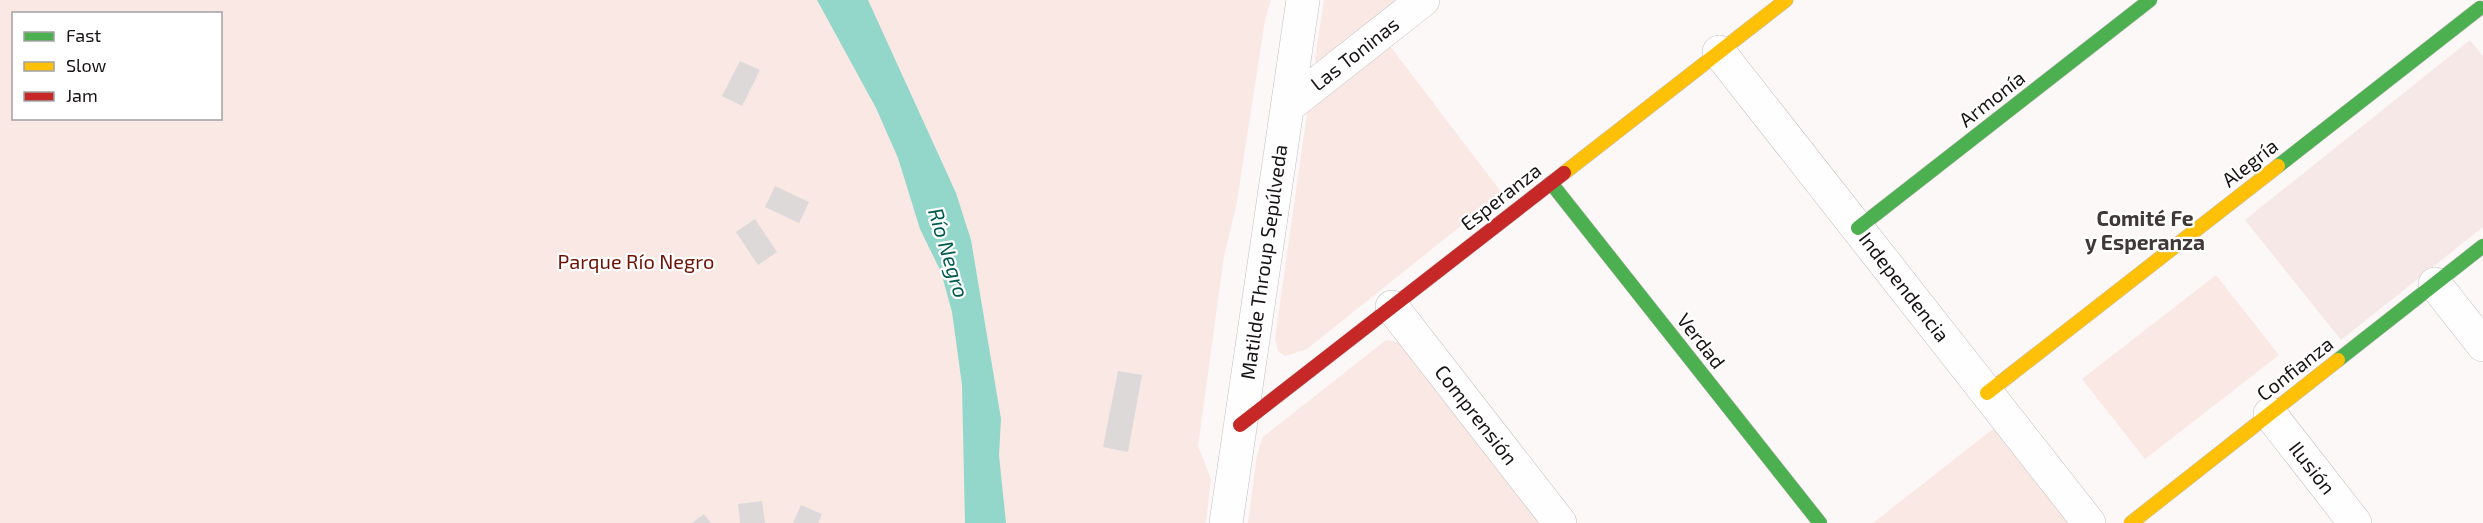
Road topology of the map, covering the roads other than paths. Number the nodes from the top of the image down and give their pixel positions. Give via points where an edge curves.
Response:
1 (1303, 0) edge
2 (1424, 0) edge
3 (1786, 0) edge
4 (2150, 0) edge
5 (2479, 7) edge
6 (1719, 52) junction
7 (1287, 107) junction
8 (1551, 183) junction
9 (1858, 228) junction
10 (2483, 246) edge
11 (2435, 284) junction
12 (1392, 307) junction
13 (2483, 345) edge
14 (1987, 393) junction
15 (2270, 414) junction
16 (1240, 425) junction
17 (1226, 523) edge
18 (1560, 523) edge
19 (1820, 523) edge
20 (2090, 523) edge
21 (2131, 523) edge
22 (2355, 523) edge

1 - 7 street, Matilde Throup Sepúlveda
2 - 7 street, Las Toninas
3 - 6 street, Esperanza
4 - 9 street, Armonía
5 - 14 street, Alegría
6 - 8 street, Esperanza
6 - 9 street, Independencia
7 - 16 street, Matilde Throup Sepúlveda
8 - 12 street, Esperanza
8 - 19 street, Verdad
9 - 14 street, Independencia
10 - 11 street, Confianza
11 - 13 street
11 - 15 street, Confianza
12 - 16 street, Esperanza
12 - 18 street, Comprensión
14 - 20 street, Independencia
15 - 21 street, Confianza
15 - 22 street, Ilusión
16 - 17 street, Matilde Throup Sepúlveda

